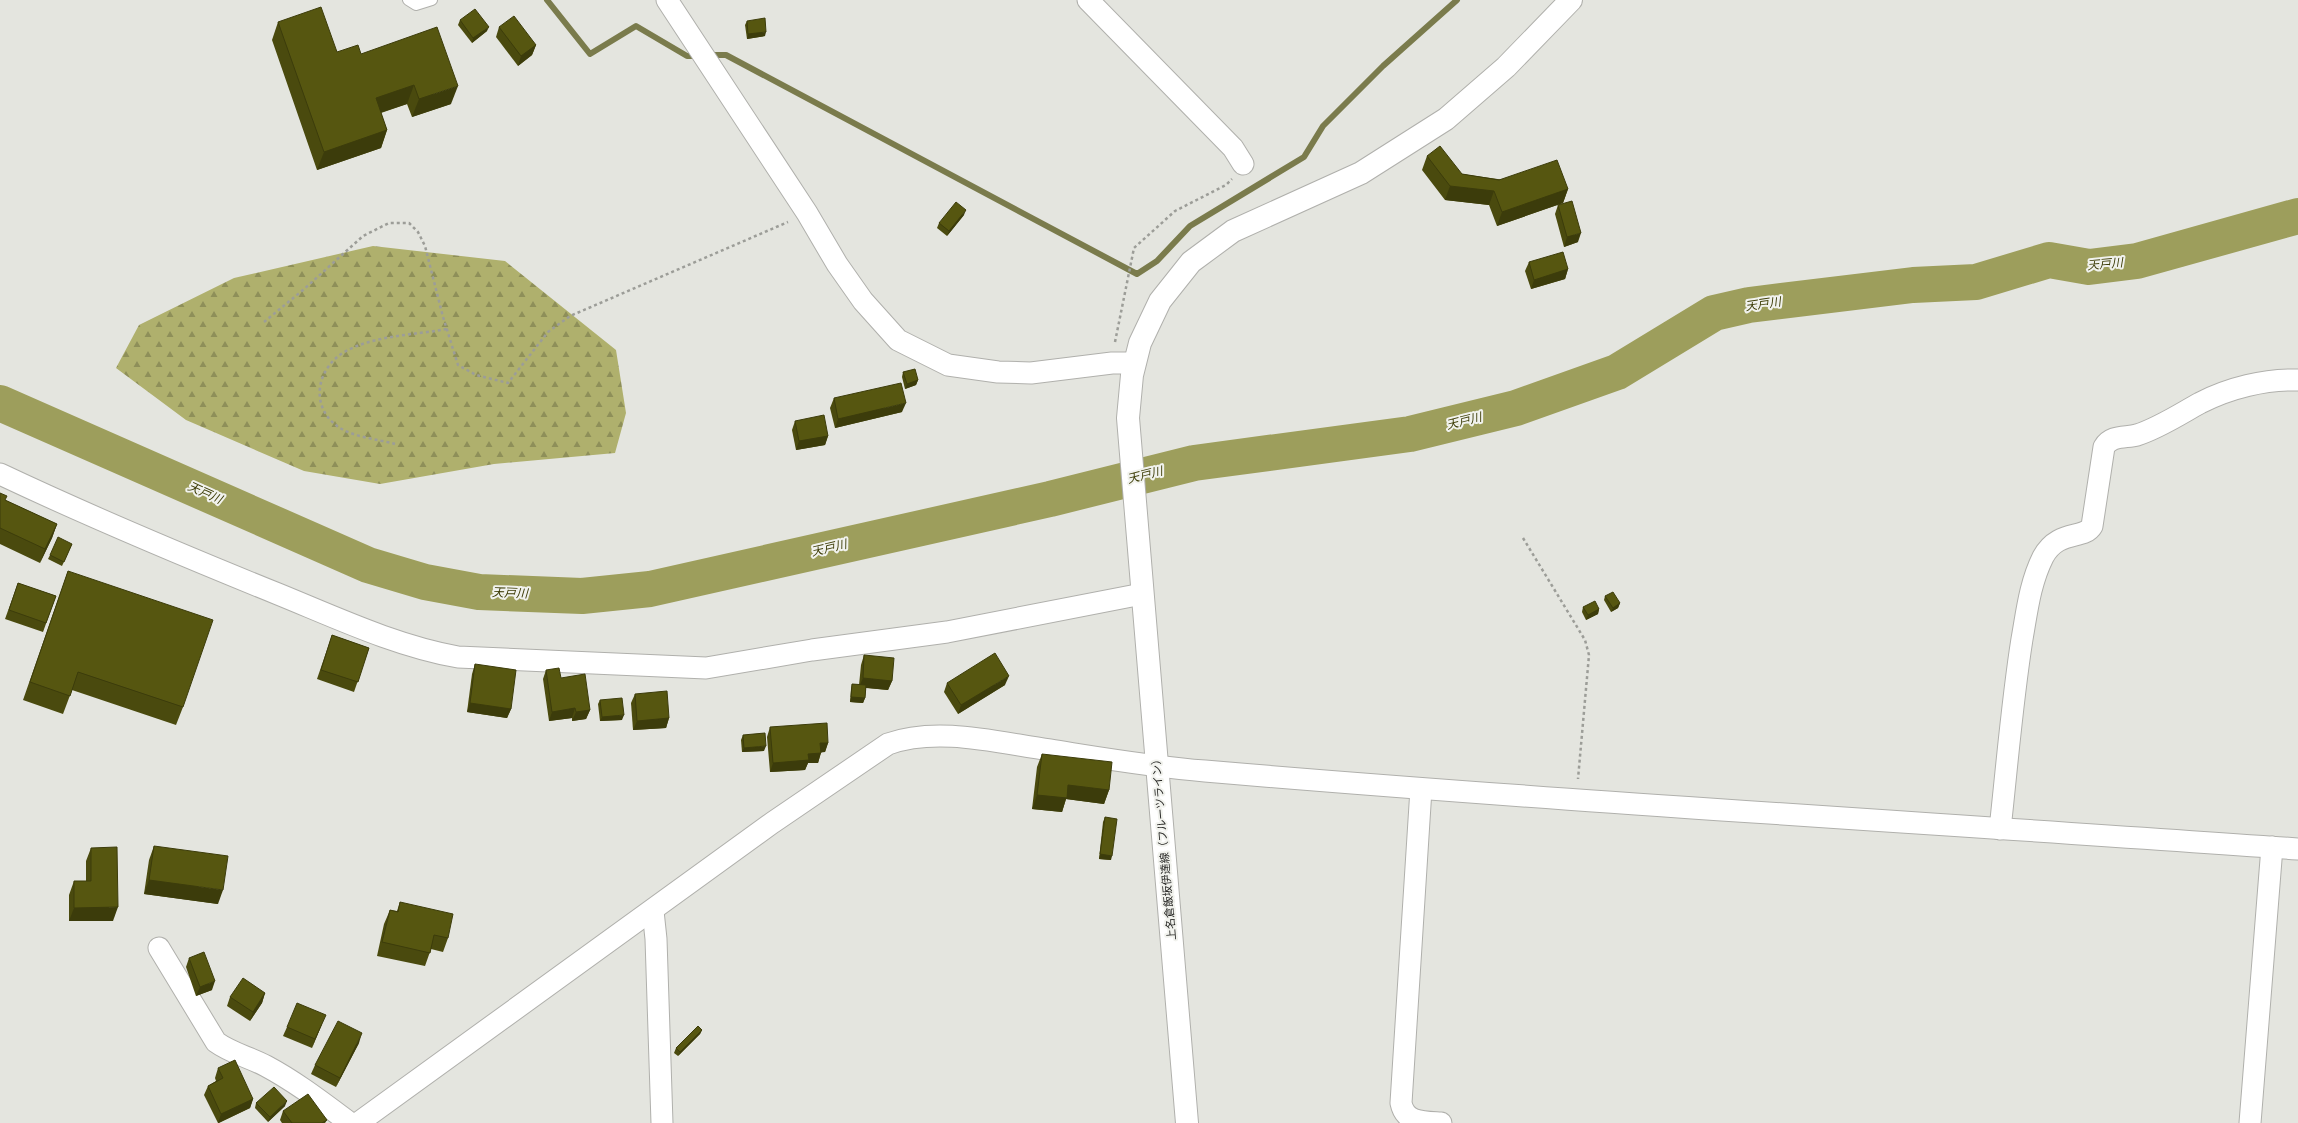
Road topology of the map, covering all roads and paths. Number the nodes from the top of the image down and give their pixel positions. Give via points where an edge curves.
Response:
1 (408, 0) edge
2 (432, 0) edge
3 (667, 0) edge
4 (1088, 0) edge
5 (1572, 0) edge
6 (1243, 164) joint
7 (807, 214) junction
8 (264, 322) dead end
9 (447, 329) junction
10 (1112, 363) junction
11 (1135, 363) junction
12 (2298, 380) edge
13 (396, 444) dead end
14 (0, 474) edge
15 (1523, 538) dead end
16 (1142, 594) junction
17 (1157, 767) junction
18 (1421, 789) junction
19 (1576, 799) junction
20 (2000, 829) junction
21 (2272, 847) junction
22 (2298, 849) edge
23 (652, 911) junction
24 (159, 948) dead end
25 (350, 1123) edge
26 (358, 1123) edge
27 (662, 1123) edge
28 (1187, 1123) edge
29 (1441, 1123) edge
30 (2250, 1123) edge

1 - 2 lane via 416,5
3 - 7 street
4 - 6 street via 1232,148
5 - 11 main road via 1506,66 1446,119 1361,173 1233,231 1191,262 1160,301 1140,343
6 - 10 path via 1226,185 1175,211 1134,248
7 - 9 path via 570,316 548,332 508,383 476,375 458,364
7 - 10 street via 837,264 867,306 898,340 922,353 948,364 998,372 1038,372
8 - 9 path via 362,236 389,223 409,223 418,232 425,246
9 - 13 path via 369,342 333,360 324,372 320,387 325,415 338,427 358,435
10 - 11 street
11 - 16 main road, 上名倉飯坂伊達線（フルーツライン） via 1128,418
12 - 20 street via 2265,382 2236,389 2202,402 2137,435 2117,438 2106,443 2092,526 2086,531 2054,543 2035,574 2030,592 2017,670
14 - 16 street via 94,518 367,630 426,650 458,657 706,668 812,650 947,632
15 - 19 path via 1585,640 1589,655
16 - 17 main road, 上名倉飯坂伊達線（フルーツライン）
17 - 18 street
17 - 23 street via 980,740 920,736 904,738 888,744 778,819
17 - 28 main road, 上名倉飯坂伊達線（フルーツライン）
18 - 19 street
18 - 29 street via 1401,1103 1408,1118 1420,1122
19 - 20 street
20 - 21 street
21 - 22 street
21 - 30 street
23 - 26 street
23 - 27 street via 656,939
24 - 25 street via 216,1042 266,1066 310,1093

